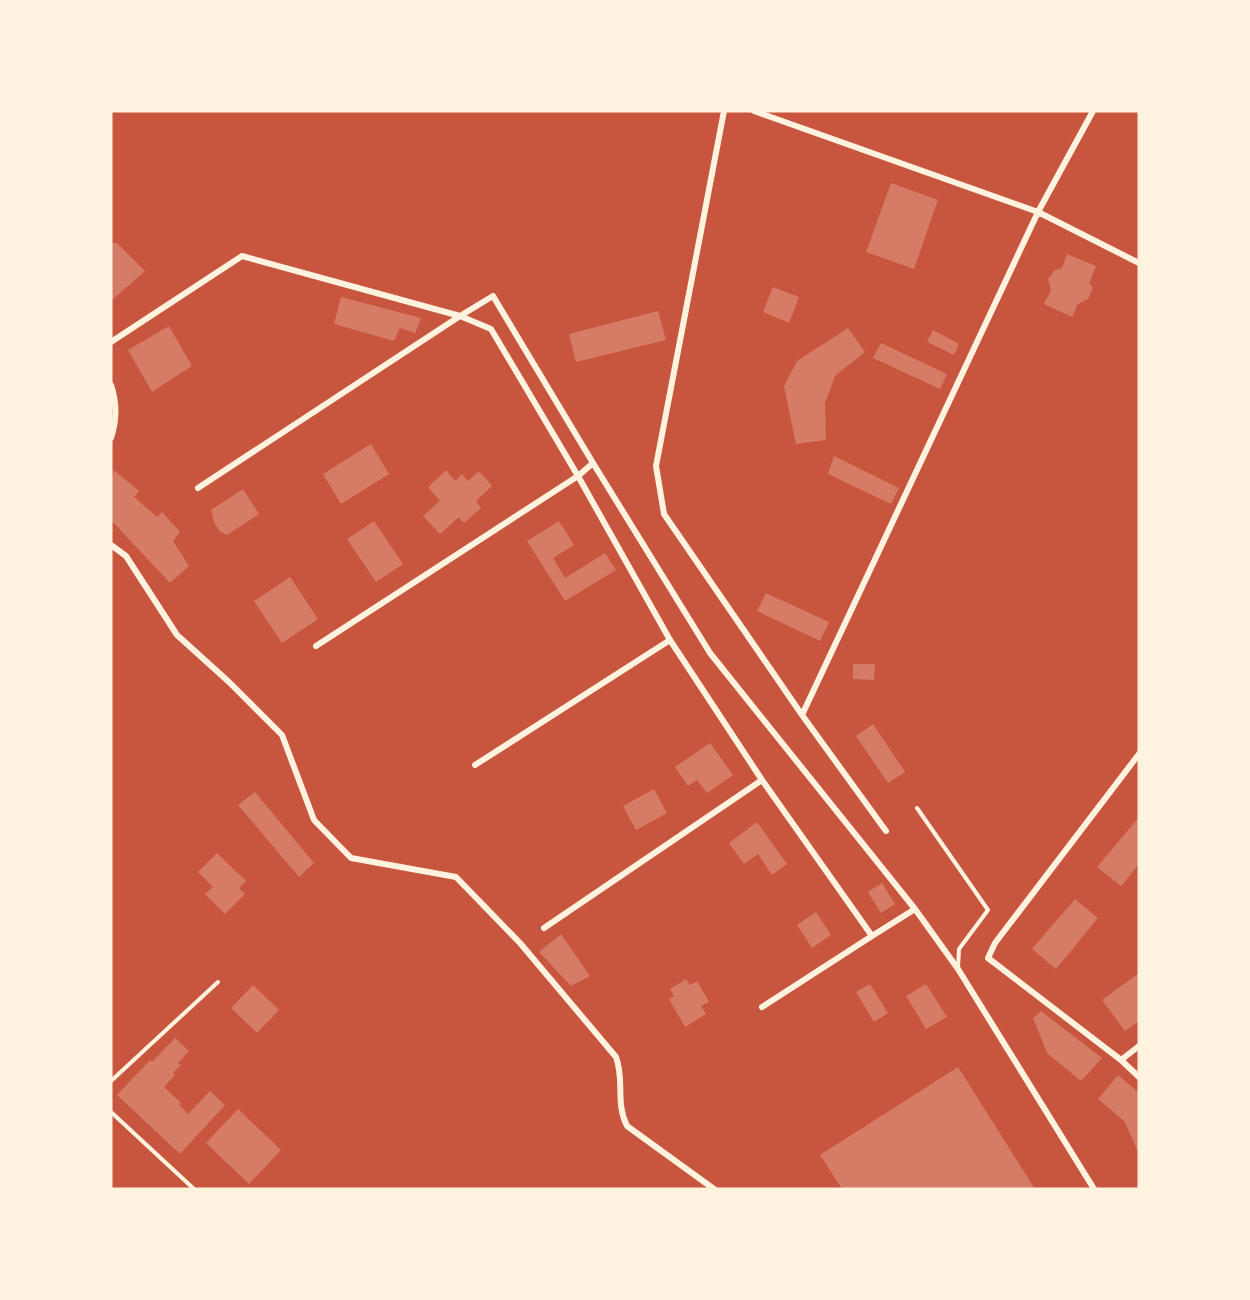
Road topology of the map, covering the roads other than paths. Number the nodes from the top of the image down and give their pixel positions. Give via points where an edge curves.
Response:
1 (723, 111) edge
2 (754, 111) edge
3 (1093, 111) edge
4 (1038, 212) junction
5 (1139, 263) edge
6 (460, 315) junction
7 (111, 342) edge
8 (111, 385) edge
9 (111, 438) edge
10 (594, 463) junction
11 (578, 476) junction
12 (198, 488) dead end
13 (111, 545) edge
14 (670, 640) junction
15 (316, 646) dead end
16 (802, 715) junction
17 (1139, 754) edge
18 (475, 765) dead end
19 (762, 780) junction
20 (917, 808) dead end
21 (886, 831) dead end
22 (915, 909) junction
23 (544, 928) dead end
24 (872, 936) junction
25 (958, 969) junction
26 (218, 982) dead end
27 (762, 1007) dead end
28 (1139, 1046) edge
29 (1121, 1060) junction
30 (1139, 1077) edge
31 (111, 1081) edge
32 (111, 1112) edge
33 (194, 1189) edge
34 (714, 1189) edge
35 (1094, 1189) edge

1 - 16 street via 656,466 664,514
2 - 4 street
3 - 4 street
4 - 5 street
4 - 16 street
6 - 7 street via 242,256
6 - 10 street via 493,296
6 - 11 street via 491,329
6 - 12 street
8 - 9 street via 116,422
10 - 11 street
10 - 22 street via 710,653
11 - 14 street
11 - 15 street
13 - 34 street via 126,556 177,634 282,735 314,820 351,858 456,877 520,943 616,1057 621,1070 620,1113 627,1126
14 - 18 street
14 - 19 street
16 - 21 street
17 - 29 street via 995,943 988,958
19 - 23 street
19 - 24 street
20 - 25 lane via 988,910 959,949
22 - 24 street
22 - 25 street
24 - 27 street
25 - 35 street
26 - 31 lane
28 - 29 street
29 - 30 street
32 - 33 lane

